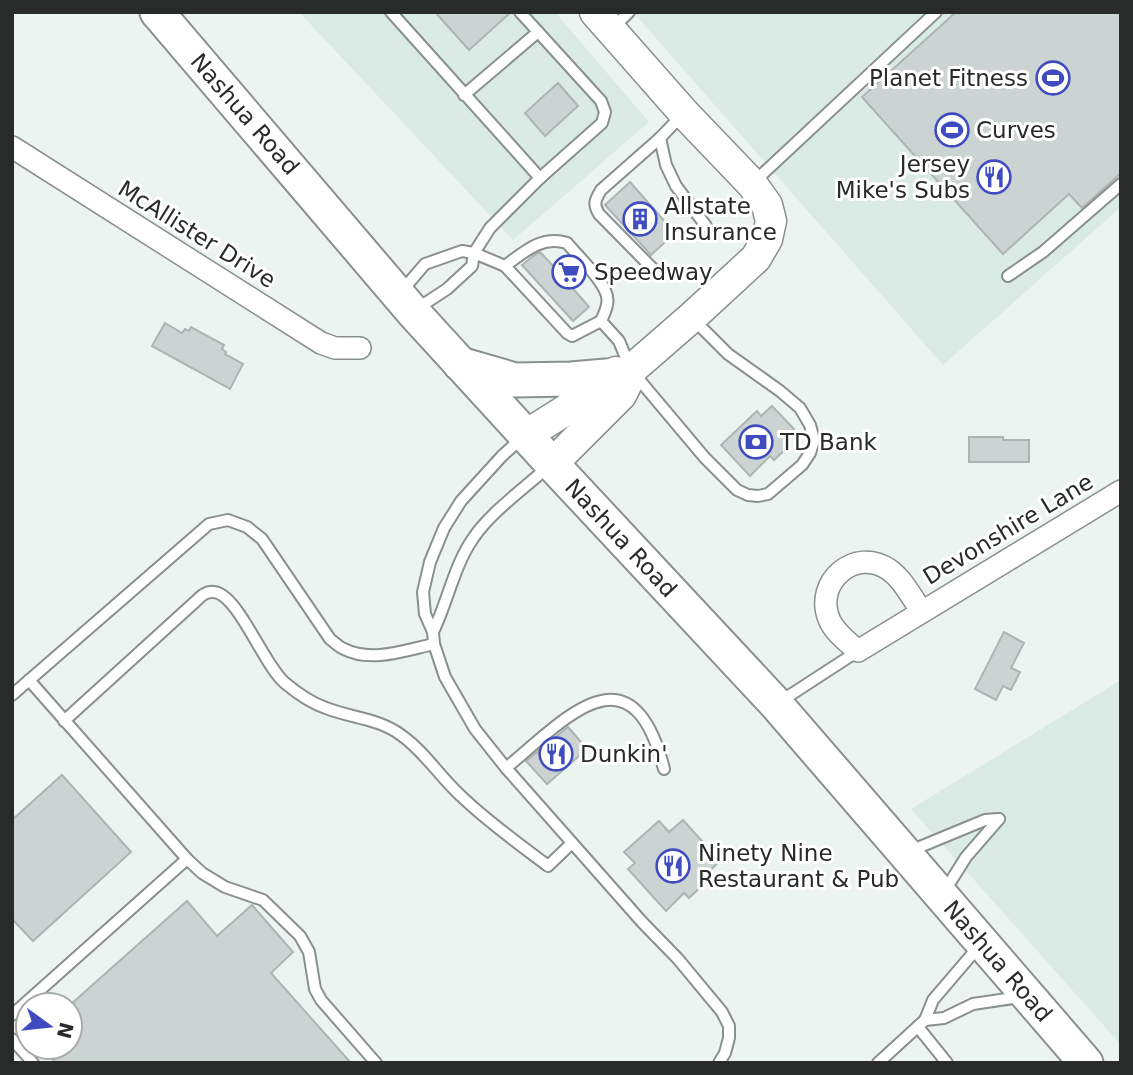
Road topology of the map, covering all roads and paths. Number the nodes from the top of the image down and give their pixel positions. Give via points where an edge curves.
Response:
1 (157, 12) edge
2 (520, 12) edge
3 (936, 12) edge
4 (394, 13) edge
5 (612, 18) edge
6 (538, 32) junction
7 (464, 95) junction
8 (684, 113) junction
9 (660, 138) junction
10 (12, 147) edge
11 (540, 178) junction
12 (752, 184) junction
13 (1121, 184) edge
14 (706, 226) dead end
15 (474, 253) junction
16 (505, 266) junction
17 (656, 272) dead end
18 (1008, 276) dead end
19 (406, 303) junction
20 (692, 317) junction
21 (601, 321) junction
22 (360, 348) dead end
23 (460, 365) junction
24 (618, 373) junction
25 (526, 435) junction
26 (552, 464) junction
27 (1121, 491) edge
28 (922, 612) junction
29 (433, 632) junction
30 (434, 644) junction
31 (858, 651) junction
32 (29, 680) junction
33 (12, 695) edge
34 (776, 704) junction
35 (64, 721) junction
36 (506, 768) junction
37 (664, 769) dead end
38 (572, 843) junction
39 (904, 853) junction
40 (187, 859) junction
41 (942, 897) junction
42 (981, 943) junction
43 (1028, 996) junction
44 (12, 1015) edge
45 (922, 1024) junction
46 (12, 1039) edge
47 (33, 1063) edge
48 (376, 1063) edge
49 (719, 1063) edge
50 (878, 1063) edge
51 (947, 1063) edge
52 (1086, 1063) edge

1 - 19 main road, Nashua Road
2 - 6 lane
3 - 12 lane
4 - 7 lane
5 - 8 street
6 - 7 lane
6 - 11 lane via 601,101 605,112 601,123
7 - 11 lane
8 - 9 lane
8 - 12 street
9 - 14 lane via 676,186
9 - 17 lane via 595,200 599,214
10 - 22 street, McAllister Drive via 321,343
11 - 15 lane via 490,228
12 - 20 street via 767,205 771,221 767,239 756,258
13 - 18 lane
15 - 16 lane
15 - 19 lane via 472,266 447,289
15 - 19 lane via 462,251 425,264
16 - 21 lane via 567,333 572,335
16 - 21 lane via 537,244 567,243 607,294
19 - 23 main road, Nashua Road
20 - 24 street
20 - 24 lane via 728,354 800,408 810,425 814,440 810,453 768,494 748,495 737,490
21 - 24 lane via 620,341
23 - 24 main road via 515,380
23 - 25 main road, Nashua Road
24 - 25 street
24 - 26 street via 628,381 621,395
25 - 26 main road, Nashua Road
25 - 29 lane via 480,478 444,528 423,592
26 - 29 lane via 473,538
26 - 34 main road, Nashua Road
27 - 28 street, Devonshire Lane
28 - 31 street, Devonshire Lane
28 - 31 street, Devonshire Lane via 887,568 870,562 844,568 831,581 826,607 831,624
29 - 30 lane
30 - 32 lane via 386,654 345,650 330,639 262,539 228,520 209,524
30 - 36 lane via 451,688
31 - 34 lane, Devonshire Lane
32 - 33 lane
32 - 35 lane
34 - 39 main road, Nashua Road
35 - 38 lane via 195,601 206,592 217,592 227,597 274,672 312,703 372,720 403,736 459,795 548,866
35 - 40 lane
36 - 37 lane via 574,711 615,699 642,716 658,745
36 - 38 lane
38 - 49 lane via 722,1012 729,1038
39 - 41 main road, Nashua Road
39 - 41 lane via 985,820 999,819 966,857
40 - 44 lane
40 - 48 lane via 225,887 262,900 300,936 309,952 321,1000
41 - 42 main road, Nashua Road
42 - 43 main road, Nashua Road
42 - 45 lane via 933,1000
43 - 45 lane via 973,1004
43 - 52 main road, Nashua Road
45 - 50 lane
45 - 51 lane
46 - 47 lane

